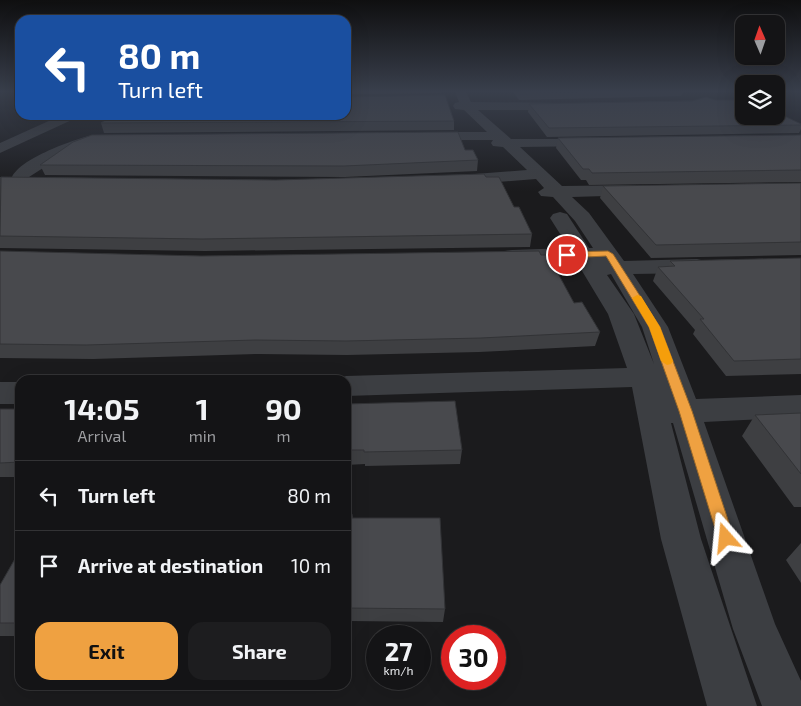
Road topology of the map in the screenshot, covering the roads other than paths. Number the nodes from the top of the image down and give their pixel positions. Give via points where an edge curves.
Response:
1 (25, 125) edge
2 (51, 125) edge
3 (481, 125) edge
4 (0, 136) edge
5 (414, 136) edge
6 (105, 139) edge
7 (495, 140) junction
8 (605, 142) edge
9 (0, 149) edge
10 (449, 181) edge
11 (68, 183) edge
12 (540, 184) junction
13 (655, 190) edge
14 (495, 257) edge
15 (601, 261) junction
16 (714, 266) edge
17 (658, 376) junction
18 (351, 386) edge
19 (15, 393) edge
20 (0, 394) edge
21 (801, 406) edge
22 (685, 411) junction
23 (653, 413) junction
24 (732, 706) edge
25 (788, 706) edge

1 - 4 street
2 - 9 street
3 - 7 street
5 - 7 street
6 - 11 street via 80,142 40,161 19,177 19,182
7 - 8 street
7 - 12 street
10 - 12 street
12 - 13 street
12 - 15 street via 565,223
14 - 15 street
15 - 16 street
15 - 17 street via 621,314
17 - 18 street
17 - 22 street
17 - 23 street
19 - 20 street
21 - 22 street
22 - 23 street
22 - 25 street via 755,629
23 - 24 street via 681,539

